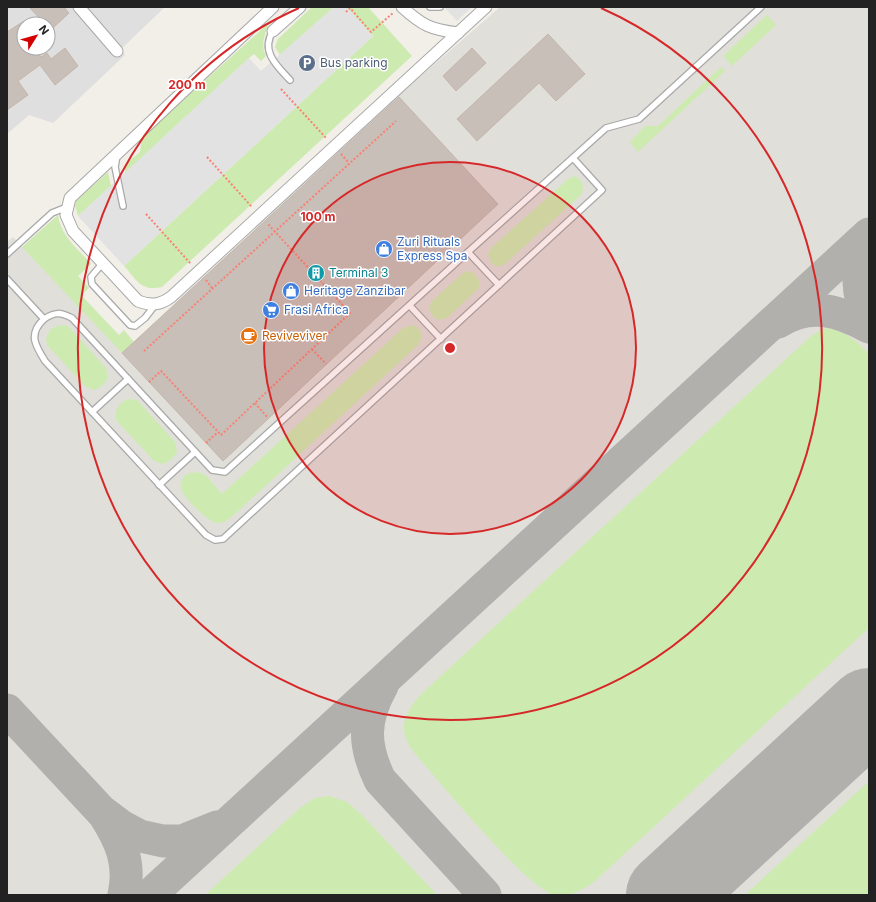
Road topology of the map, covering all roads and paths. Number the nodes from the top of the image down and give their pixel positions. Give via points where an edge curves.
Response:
1 (79, 7) edge
2 (273, 7) edge
3 (300, 7) edge
4 (430, 7) edge
5 (440, 7) edge
6 (486, 7) edge
7 (761, 7) edge
8 (398, 10) edge
9 (346, 12) dead end
10 (273, 31) joint
11 (458, 33) junction
12 (117, 51) dead end
13 (290, 80) dead end
14 (280, 89) dead end
15 (396, 120) dead end
16 (123, 146) junction
17 (334, 147) junction
18 (208, 157) dead end
19 (573, 158) junction
20 (350, 163) junction
21 (67, 206) junction
22 (123, 206) dead end
23 (146, 214) dead end
24 (260, 215) junction
25 (275, 231) junction
26 (468, 252) junction
27 (7, 254) edge
28 (102, 264) junction
29 (199, 272) junction
30 (7, 279) edge
31 (499, 286) junction
32 (213, 288) junction
33 (155, 305) junction
34 (410, 306) junction
35 (44, 319) junction
36 (440, 339) junction
37 (312, 349) junction
38 (144, 351) dead end
39 (326, 364) dead end
40 (128, 379) junction
41 (149, 382) dead end
42 (255, 403) junction
43 (92, 412) junction
44 (268, 418) dead end
45 (218, 432) junction
46 (206, 443) dead end
47 (195, 452) junction
48 (159, 484) junction

1 - 12 street
2 - 16 street
3 - 10 street
4 - 5 lane
6 - 11 street
7 - 19 lane via 639,119 606,128
8 - 9 path via 371,32 350,8
8 - 11 street via 437,30
10 - 13 lane via 268,39 268,49 274,62
11 - 17 street
14 - 17 path
15 - 20 path
16 - 21 street via 75,191
16 - 22 lane via 117,156 116,167
17 - 20 path
17 - 24 street
18 - 24 path
19 - 26 lane
19 - 31 lane via 602,190
20 - 25 path
21 - 27 lane via 52,213
21 - 28 street via 66,215 73,231
23 - 29 path
24 - 25 path
24 - 29 street
25 - 32 path
25 - 37 path via 350,313
26 - 31 lane
26 - 34 lane
28 - 33 street via 134,298
28 - 33 lane via 90,277 92,284 130,325 135,326 145,318
29 - 32 path
29 - 33 street via 171,297
30 - 35 lane
31 - 36 lane
32 - 38 path
34 - 36 lane
34 - 47 lane via 232,468 225,472 212,470
35 - 40 lane via 62,312 72,318
35 - 43 lane via 37,325 34,335 37,349
36 - 48 lane via 223,540 215,540 206,535
37 - 39 path
37 - 42 path
40 - 43 lane
40 - 47 lane
41 - 45 path via 161,371
42 - 44 path
42 - 45 path via 221,435
43 - 48 lane
45 - 46 path
47 - 48 lane

